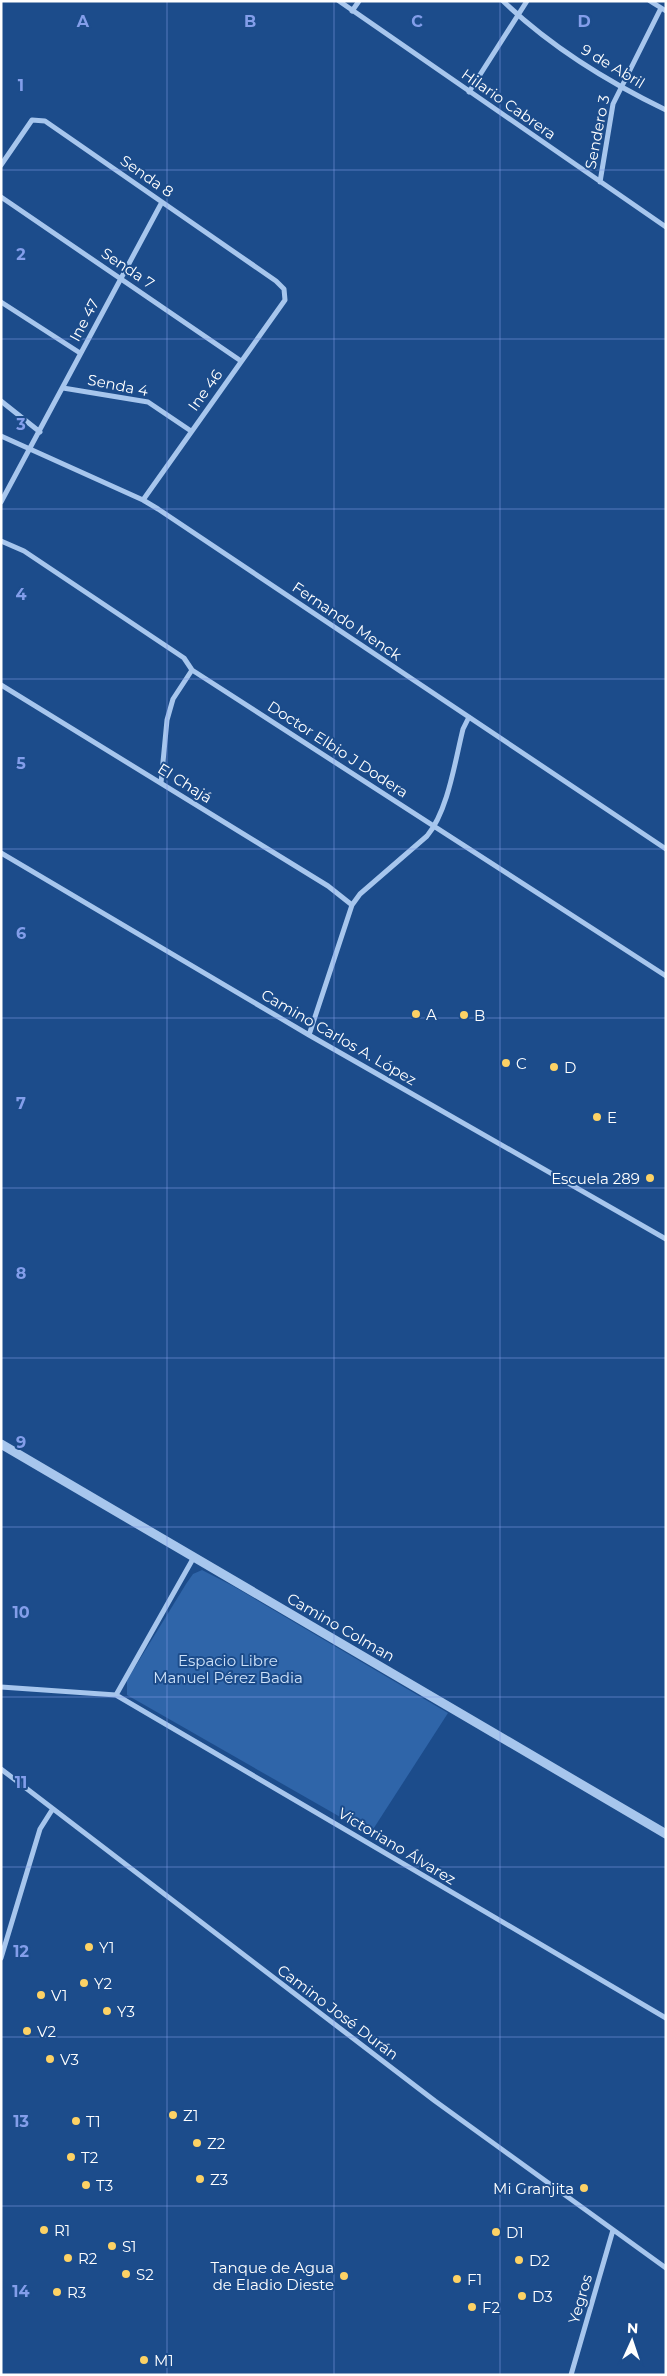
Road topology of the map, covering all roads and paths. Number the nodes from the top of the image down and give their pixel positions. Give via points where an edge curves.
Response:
1 (339, 1) edge
2 (359, 1) edge
3 (503, 1) edge
4 (526, 1) edge
5 (650, 1) edge
6 (663, 10) edge
7 (352, 11) junction
8 (518, 15) junction
9 (620, 88) junction
10 (469, 92) junction
11 (666, 110) edge
12 (1, 165) edge
13 (600, 182) junction
14 (1, 198) edge
15 (162, 202) junction
16 (666, 227) edge
17 (120, 278) junction
18 (285, 294) joint
19 (1, 302) edge
20 (80, 352) junction
21 (241, 361) junction
22 (63, 388) junction
23 (1, 401) edge
24 (191, 431) junction
25 (40, 432) junction
26 (1, 436) edge
27 (29, 449) junction
28 (143, 500) junction
29 (1, 502) edge
30 (1, 541) edge
31 (192, 670) junction
32 (1, 685) edge
33 (469, 717) junction
34 (161, 783) junction
35 (434, 826) junction
36 (666, 849) edge
37 (1, 853) edge
38 (352, 905) junction
39 (666, 976) edge
40 (309, 1035) junction
41 (666, 1239) edge
42 (1, 1444) edge
43 (194, 1557) junction
44 (1, 1687) edge
45 (116, 1695) junction
46 (1, 1769) edge
47 (52, 1810) junction
48 (666, 1834) edge
49 (1, 1958) edge
50 (666, 2018) edge
51 (613, 2230) junction
52 (666, 2268) edge
53 (571, 2375) edge

1 - 7 street, Hilario Cabrera
2 - 7 street
3 - 8 street, 9 de Abril
4 - 8 street
5 - 6 street
6 - 9 street, Sendero 3
7 - 10 street, Hilario Cabrera
8 - 9 street, 9 de Abril via 573,58
8 - 10 street
9 - 11 street, 9 de Abril
9 - 13 street, Sendero 3 via 613,104
10 - 13 street, Hilario Cabrera
12 - 15 street, Senda 8 via 32,120 45,121
13 - 16 street, Hilario Cabrera
14 - 17 street, Senda 7
15 - 17 street, Ine 47
15 - 18 street, Senda 8 via 276,281
17 - 20 street, Ine 47
17 - 21 street, Senda 7
18 - 21 street, Ine 46 via 285,300
19 - 20 street
20 - 22 street, Ine 47
21 - 24 street, Ine 46
22 - 24 street, Senda 4 via 148,402
22 - 25 street, Ine 47
23 - 25 street
24 - 28 street, Ine 46
25 - 27 street, Ine 47
26 - 27 street, Fernando Menck
27 - 28 street, Fernando Menck
27 - 29 street, Ine 47
28 - 33 street, Fernando Menck
30 - 31 street, Doctor Elbio J Dodera via 24,551 123,616 184,658
31 - 34 street via 173,699 167,720
31 - 35 street, Doctor Elbio J Dodera
32 - 34 street, El Chajá
33 - 35 street
33 - 36 street, Fernando Menck
34 - 38 street, El Chajá via 328,886
35 - 38 street
35 - 39 street, Doctor Elbio J Dodera
37 - 40 street, Camino Carlos A. López
38 - 40 street
40 - 41 street, Camino Carlos A. López
42 - 43 street, Camino Colman
43 - 45 street
43 - 48 street, Camino Colman
44 - 45 street
45 - 50 street, Victoriano Álvarez
46 - 47 street, Camino José Durán
47 - 49 street via 40,1829
47 - 51 street, Camino José Durán via 428,2096
51 - 52 street, Camino José Durán
51 - 53 street, Yegros

